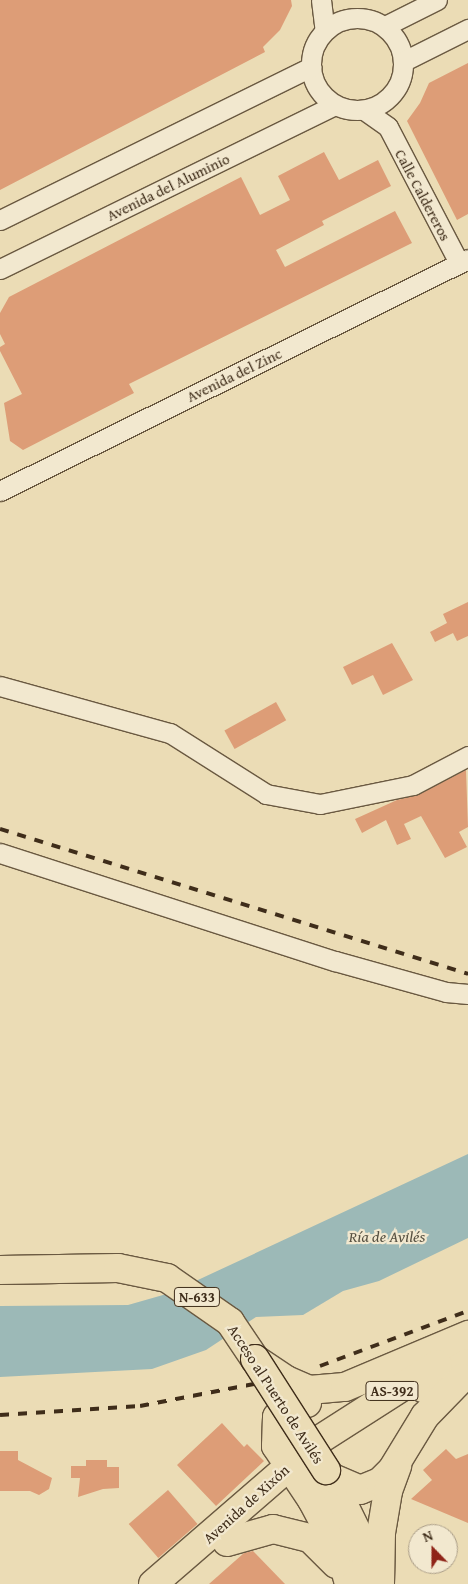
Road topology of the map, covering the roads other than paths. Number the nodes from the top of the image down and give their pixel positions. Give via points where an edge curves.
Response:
1 (437, 0) edge
2 (322, 2) edge
3 (348, 18) junction
4 (384, 26) junction
5 (468, 29) edge
6 (325, 30) junction
7 (404, 61) junction
8 (311, 67) junction
9 (388, 98) junction
10 (335, 104) junction
11 (364, 110) junction
12 (388, 127) junction
13 (0, 220) edge
14 (464, 261) edge
15 (0, 269) edge
16 (0, 491) edge
17 (0, 686) edge
18 (468, 756) edge
19 (0, 853) edge
20 (468, 994) edge
21 (0, 1270) edge
22 (468, 1335) edge
23 (468, 1348) edge
24 (254, 1359) junction
25 (468, 1363) edge
26 (468, 1373) edge
27 (407, 1382) junction
28 (400, 1457) junction
29 (294, 1472) junction
30 (328, 1473) junction
31 (227, 1542) junction
32 (349, 1582) edge
33 (153, 1584) edge
34 (178, 1584) edge
35 (375, 1584) edge
36 (380, 1584) edge

1 - 4 street
2 - 3 street
2 - 6 street
3 - 4 street via 361,18
3 - 6 street
4 - 7 street via 395,37
5 - 7 street
6 - 8 street via 312,54
7 - 9 street via 402,77
8 - 10 street via 314,82
8 - 13 street
9 - 11 street
9 - 12 street
10 - 11 street
10 - 15 street, Avenida del Aluminio
11 - 12 street
12 - 14 street, Calle Caldereros
14 - 16 street, Avenida del Zinc
17 - 18 street via 170,733 266,794 320,804 413,785
19 - 20 street via 335,961 446,992
21 - 24 highway, Acceso al Puerto de Avilés / N-633 via 118,1268 167,1278 230,1322
22 - 24 highway via 361,1381 330,1390 309,1390 296,1385
23 - 27 highway, Avenida de Xixón / AS-392
24 - 30 highway, Acceso al Puerto de Avilés / N-633, bridge
25 - 29 highway, Avenida de Xixón / AS-392 via 374,1418
26 - 28 highway via 425,1416
27 - 29 highway, Avenida de Xixón / AS-392 via 336,1428
27 - 29 highway via 344,1403 305,1403 282,1410 277,1417 274,1434 276,1446
28 - 30 highway via 386,1477 371,1487 352,1488
28 - 36 highway via 388,1492 381,1533
29 - 31 highway, Avenida de Xixón
29 - 32 highway via 341,1554
29 - 33 highway, Avenida de Xixón
30 - 35 highway, N-633 via 359,1536
31 - 32 highway via 273,1529 310,1538 332,1558
31 - 34 highway, Avenida de Xixón

